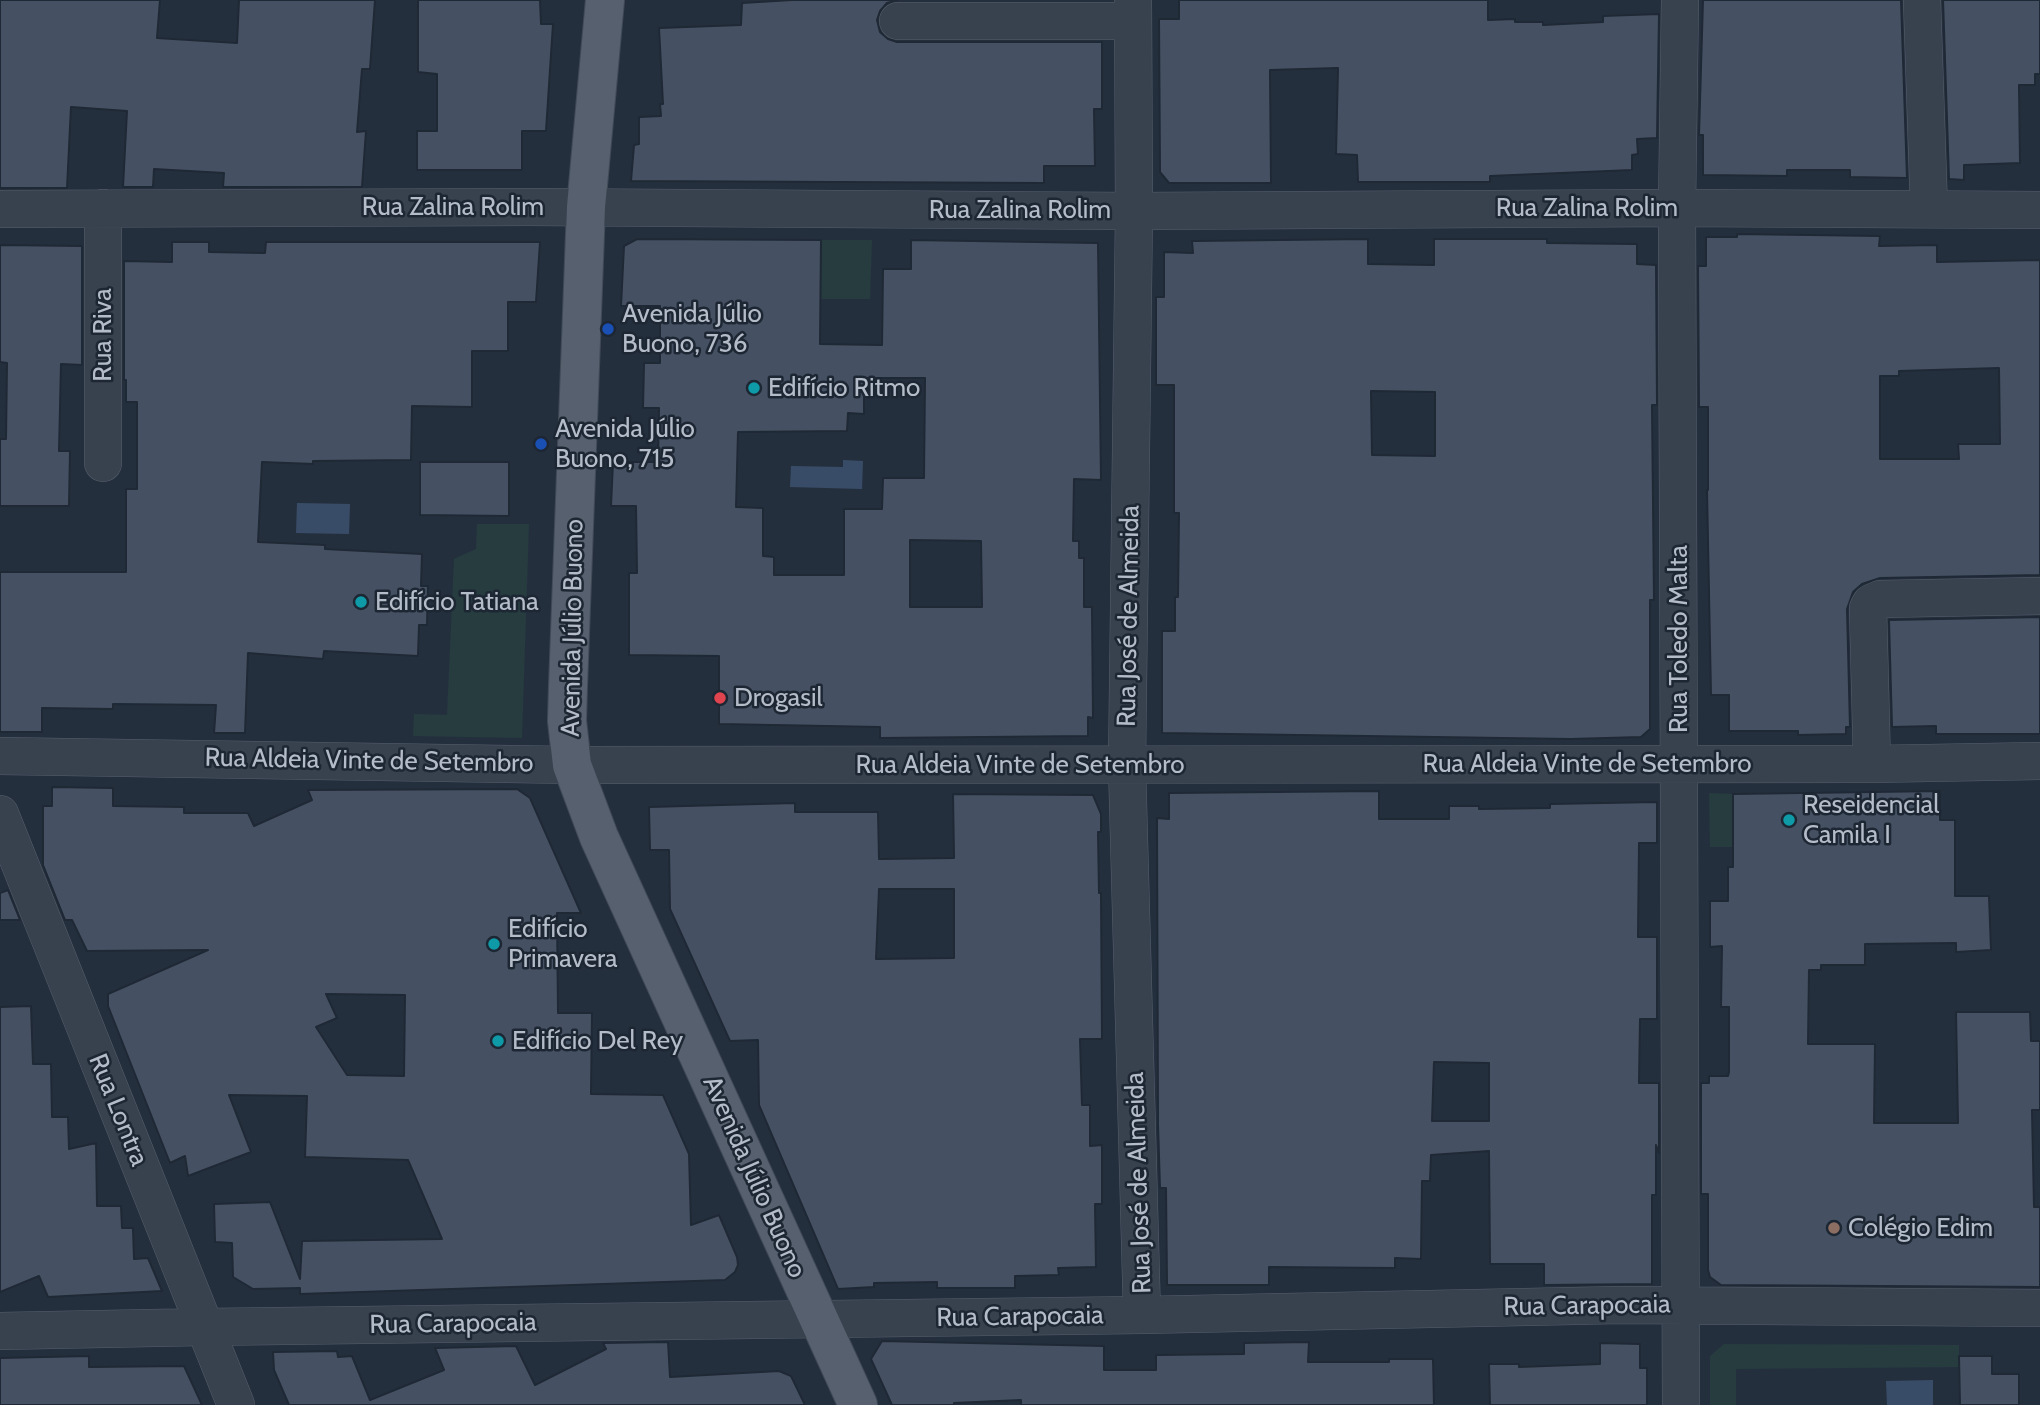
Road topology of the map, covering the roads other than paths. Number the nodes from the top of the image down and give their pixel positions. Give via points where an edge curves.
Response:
1 (605, 0) edge
2 (1680, 0) edge
3 (1922, 0) edge
4 (1133, 11) edge
5 (898, 21) dead end
6 (586, 207) junction
7 (103, 208) junction
8 (1677, 208) junction
9 (0, 209) edge
10 (1929, 209) junction
11 (2040, 209) edge
12 (1133, 211) junction
13 (103, 463) dead end
14 (2040, 596) edge
15 (0, 756) edge
16 (2040, 761) edge
17 (1680, 764) junction
18 (1872, 764) junction
19 (572, 765) junction
20 (1127, 765) junction
21 (0, 814) edge
22 (1680, 1305) junction
23 (2040, 1308) edge
24 (1142, 1315) junction
25 (818, 1319) junction
26 (204, 1326) junction
27 (0, 1331) edge
28 (236, 1405) edge
29 (858, 1405) edge
30 (1681, 1405) edge

1 - 6 main road, Avenida Júlio Buono
2 - 8 street, Rua Toledo Malta
3 - 10 street
4 - 5 street
4 - 12 street, Rua José de Almeida
6 - 7 street, Rua Zalina Rolim
6 - 12 street, Rua Zalina Rolim
6 - 19 main road, Avenida Júlio Buono via 567,721
7 - 9 street, Rua Zalina Rolim
7 - 13 street, Rua Riva
8 - 10 street, Rua Zalina Rolim
8 - 12 street, Rua Zalina Rolim
8 - 17 street, Rua Toledo Malta
10 - 11 street, Rua Zalina Rolim
12 - 20 street, Rua José de Almeida
14 - 18 street via 1880,599 1871,603
15 - 19 street, Rua Aldeia Vinte de Setembro
16 - 18 street, Rua Aldeia Vinte de Setembro
17 - 18 street, Rua Aldeia Vinte de Setembro
17 - 20 street, Rua Aldeia Vinte de Setembro
17 - 22 street, Rua Toledo Malta
19 - 20 street, Rua Aldeia Vinte de Setembro
19 - 25 main road, Avenida Júlio Buono via 599,836
20 - 24 street, Rua José de Almeida
21 - 26 street, Rua Lontra
22 - 23 street, Rua Carapocaia
22 - 24 street, Rua Carapocaia
22 - 30 street, Rua Toledo Malta
24 - 25 street, Rua Carapocaia
25 - 26 street, Rua Carapocaia
25 - 29 main road, Avenida Júlio Buono
26 - 27 street, Rua Carapocaia
26 - 28 street, Rua Lontra

